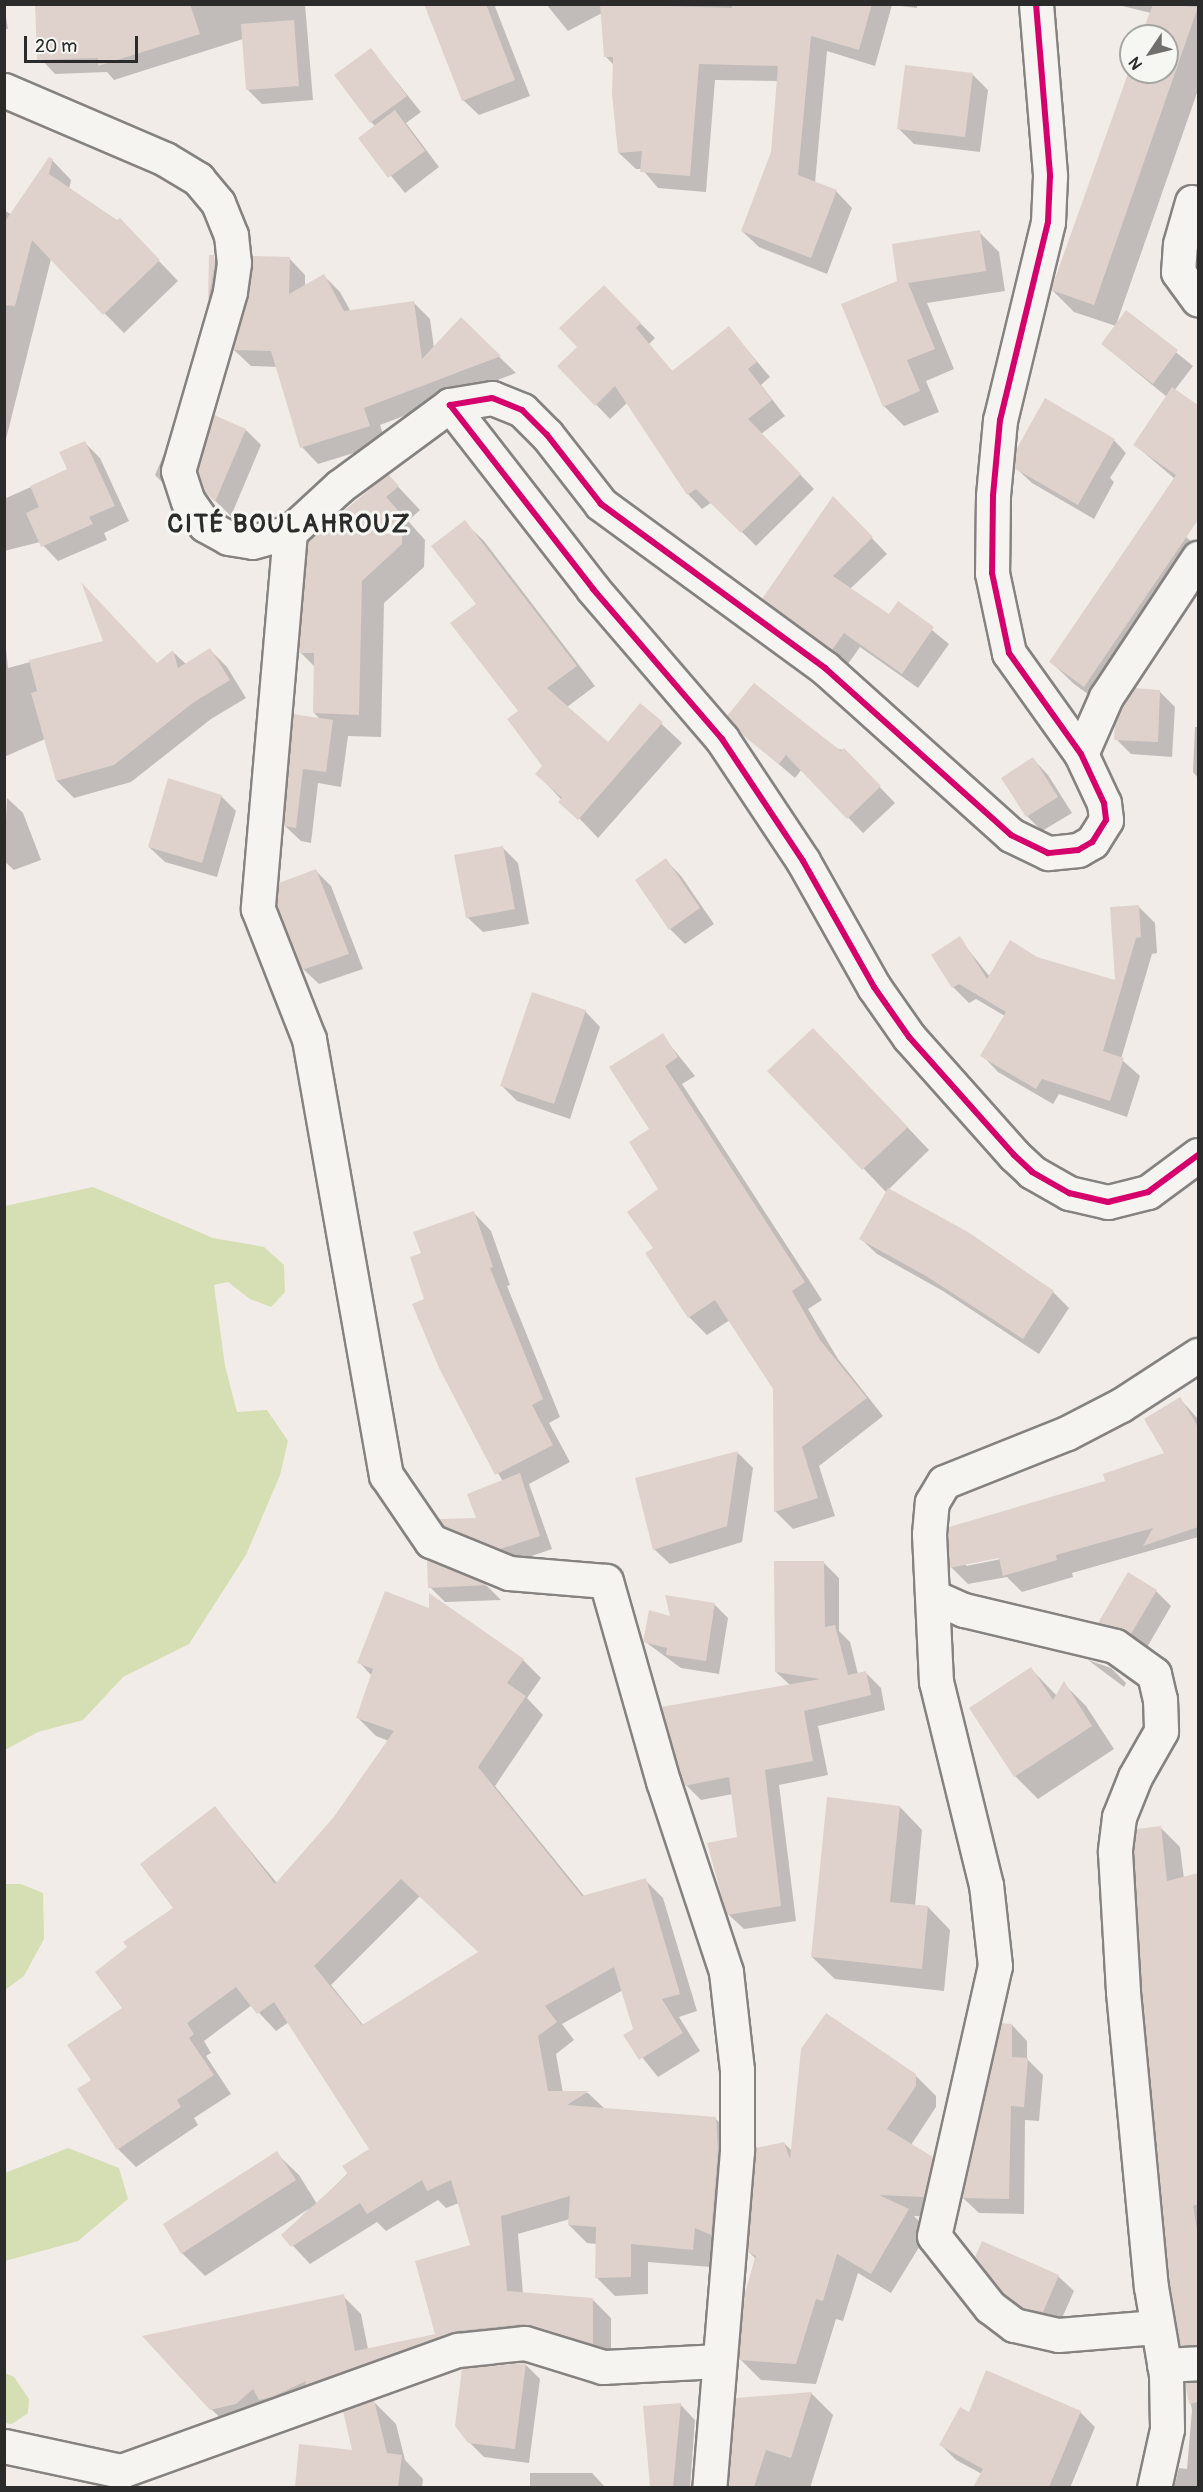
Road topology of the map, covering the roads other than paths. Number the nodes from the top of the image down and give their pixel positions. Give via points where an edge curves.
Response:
1 (1036, 4) edge
2 (4, 90) edge
3 (1192, 202) dead end
4 (1198, 300) edge
5 (450, 405) junction
6 (290, 532) junction
7 (1198, 558) edge
8 (1081, 754) junction
9 (1198, 1155) edge
10 (1198, 1355) edge
11 (932, 1596) junction
12 (1156, 2326) junction
13 (717, 2361) junction
14 (1198, 2363) edge
15 (1164, 2365) junction
16 (4, 2446) edge
17 (709, 2487) edge
18 (1154, 2487) edge

1 - 8 street via 1050,176 1048,222 1000,420 993,496 992,573 1009,652
2 - 6 street via 165,159 198,179 218,203 231,235 234,263 230,292 178,471 188,501 205,525 228,538 252,542
3 - 4 street via 1179,244 1178,272
5 - 6 street via 340,486
5 - 8 street via 492,398 522,410 547,435 601,504 825,668 914,743 995,822 1032,848 1048,853 1078,850 1101,833 1106,820 1104,803
5 - 9 street via 592,589 722,739 797,852 874,987 909,1037 1014,1155 1061,1189 1108,1203 1148,1192
6 - 13 street via 258,909 309,1040 386,1475 431,1541 509,1573 606,1581 663,1781 726,1972 737,2070 737,2151
7 - 8 street via 1106,698
10 - 11 street via 1121,1405 1067,1433 944,1482 932,1502
11 - 12 street via 964,1611 1115,1646 1154,1674 1161,1731 1135,1777 1119,1817 1115,1852 1123,1992
11 - 12 street via 936,1682 986,1885 995,1966 934,2236 990,2307 1014,2325 1058,2335
12 - 15 street
13 - 16 street via 603,2367 525,2343 458,2350 121,2471
13 - 17 street
14 - 15 street
15 - 18 street via 1167,2428

